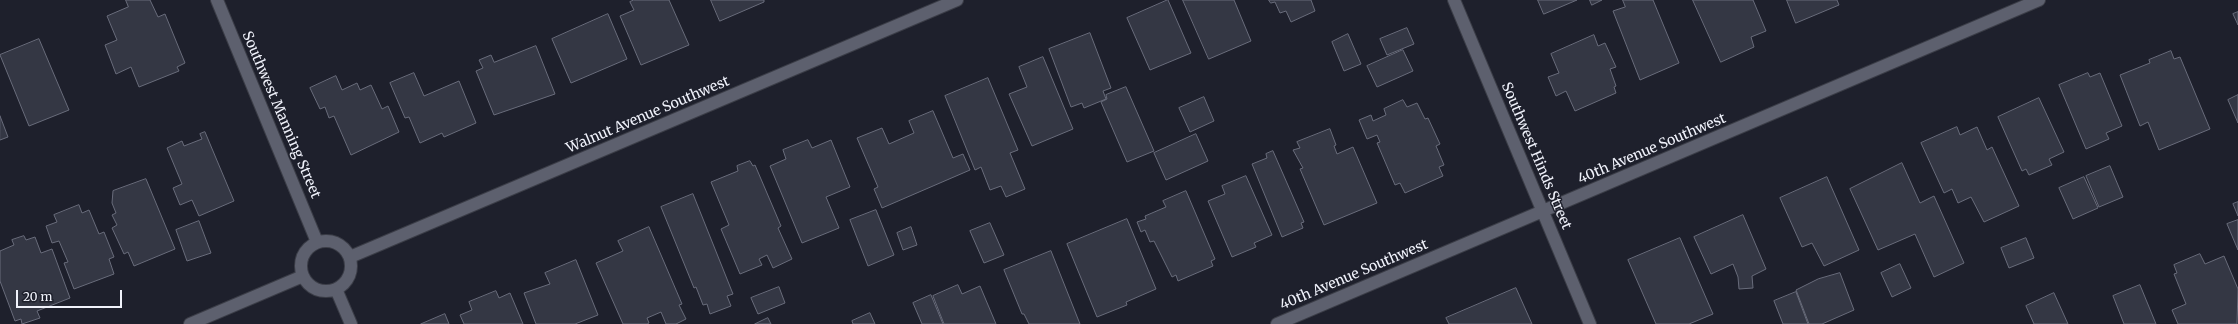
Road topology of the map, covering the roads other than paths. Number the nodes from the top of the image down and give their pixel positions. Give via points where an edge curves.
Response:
1 (217, 0) edge
2 (957, 0) edge
3 (1454, 0) edge
4 (2039, 0) edge
5 (1543, 211) junction
6 (317, 242) junction
7 (350, 257) junction
8 (303, 276) junction
9 (336, 289) junction
10 (190, 324) edge
11 (351, 324) edge
12 (1277, 324) edge
13 (1590, 324) edge

1 - 6 street, Southwest Manning Street
2 - 7 street, Walnut Avenue Southwest
3 - 5 street, Southwest Hinds Street
4 - 5 street, 40th Avenue Southwest
5 - 12 street, 40th Avenue Southwest
5 - 13 street, Southwest Hinds Street
6 - 7 street via 332,241 339,244
6 - 8 street via 303,254 300,270
7 - 9 street via 351,274 346,282
8 - 9 street via 316,290 324,292
8 - 10 street
9 - 11 street

